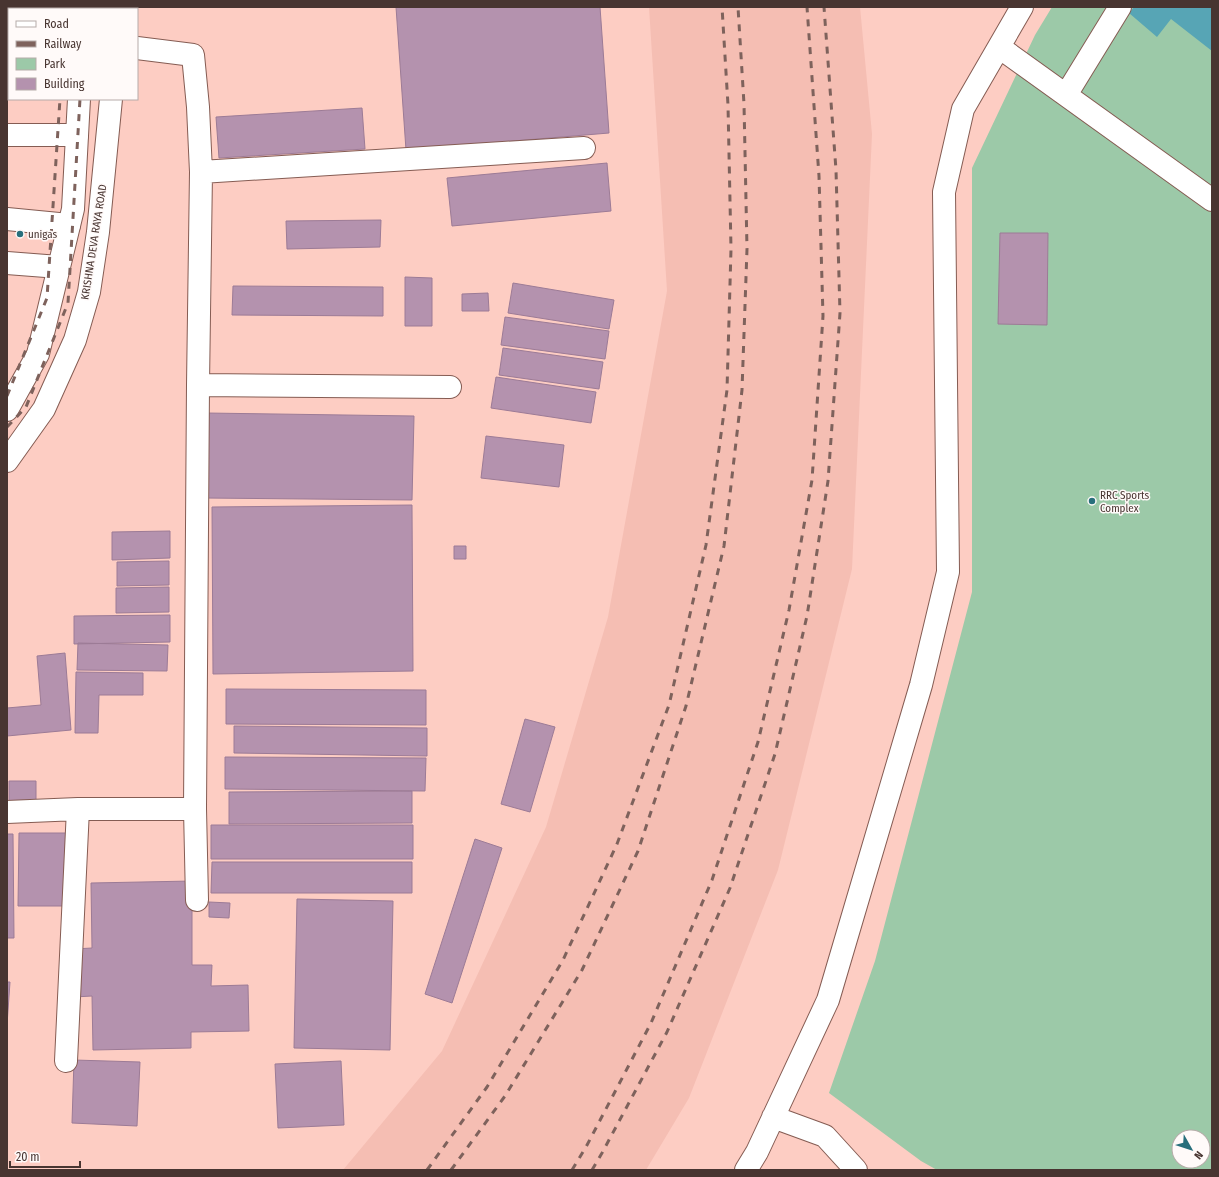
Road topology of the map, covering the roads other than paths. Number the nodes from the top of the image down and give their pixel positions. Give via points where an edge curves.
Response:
1 (1022, 7) edge
2 (1120, 7) edge
3 (999, 47) junction
4 (138, 48) edge
5 (1066, 96) junction
6 (79, 100) edge
7 (111, 100) edge
8 (7, 135) edge
9 (77, 135) junction
10 (584, 148) dead end
11 (201, 172) junction
12 (1212, 200) edge
13 (7, 219) edge
14 (69, 225) junction
15 (7, 263) edge
16 (59, 267) junction
17 (198, 385) junction
18 (450, 387) dead end
19 (7, 410) edge
20 (7, 461) edge
21 (78, 809) junction
22 (195, 809) junction
23 (7, 812) edge
24 (197, 900) dead end
25 (66, 1061) dead end
26 (773, 1117) junction
27 (746, 1170) edge
28 (856, 1170) edge

1 - 3 street
2 - 5 street
3 - 5 street
3 - 26 street via 963,109 944,192 948,572 921,685 828,1000
4 - 11 street via 193,55
5 - 12 street
6 - 9 street
7 - 20 street, KRISHNA DEVA RAYA ROAD via 98,232 88,292 75,340 44,409
8 - 9 street
9 - 14 street via 73,209
10 - 11 street
11 - 17 street
13 - 14 street
14 - 16 street
15 - 16 street
16 - 19 street via 38,354
17 - 18 street
17 - 22 street
21 - 22 street
21 - 23 street
21 - 25 street
22 - 24 street
26 - 27 street
26 - 28 street via 825,1136

